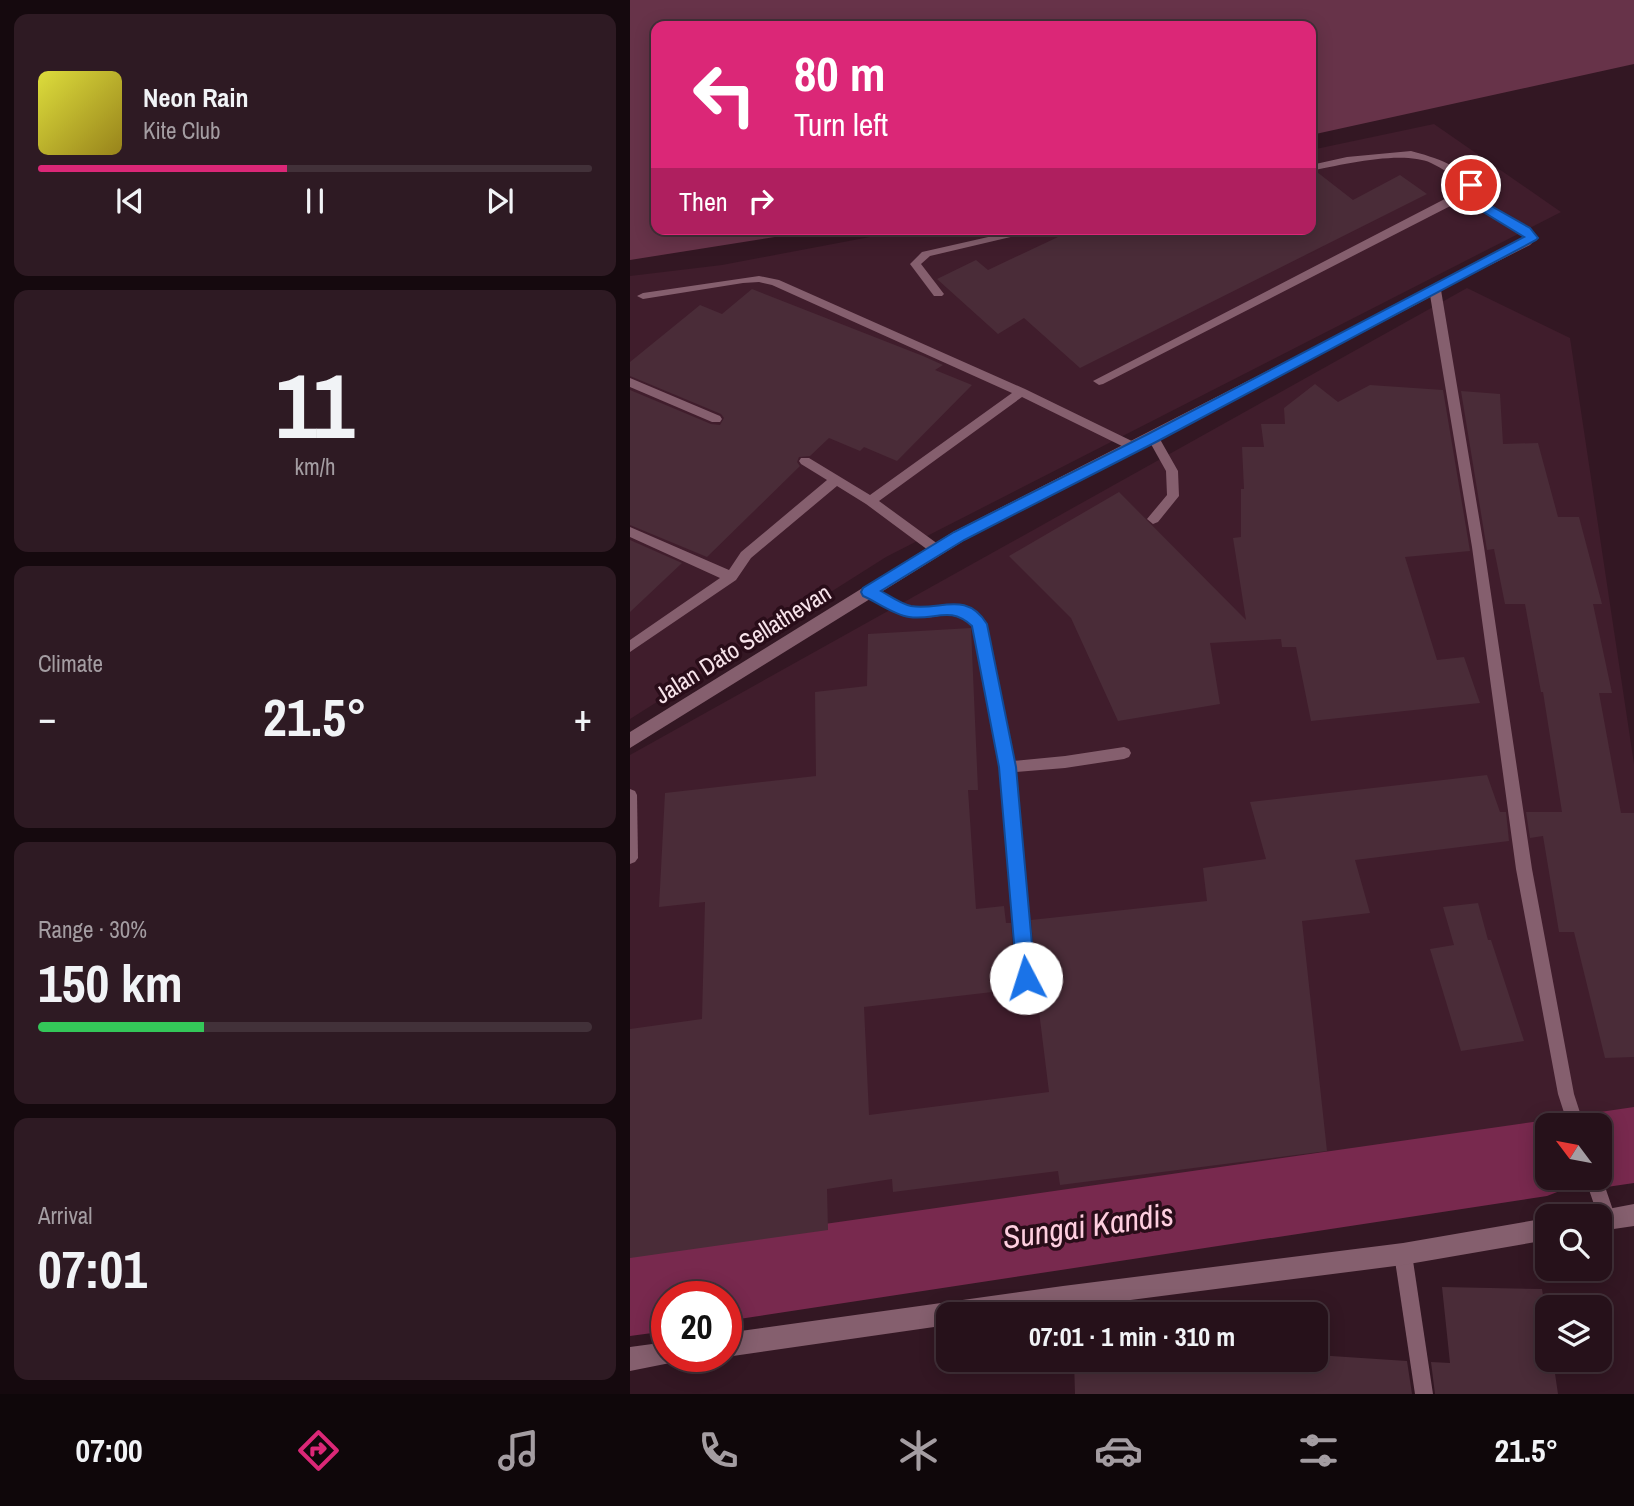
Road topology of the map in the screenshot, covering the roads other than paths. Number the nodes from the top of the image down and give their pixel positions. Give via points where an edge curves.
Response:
1 (1316, 167) edge
2 (1464, 195) junction
3 (1012, 235) edge
4 (1436, 289) junction
5 (938, 294) dead end
6 (643, 296) dead end
7 (630, 382) edge
8 (1099, 382) dead end
9 (1021, 392) junction
10 (716, 419) dead end
11 (1153, 437) junction
12 (1134, 447) junction
13 (805, 461) dead end
14 (836, 480) junction
15 (870, 501) junction
16 (1153, 519) dead end
17 (630, 532) edge
18 (937, 550) junction
19 (731, 577) junction
20 (869, 592) junction
21 (630, 647) edge
22 (630, 741) edge
23 (1124, 753) dead end
24 (1007, 767) junction
25 (630, 795) edge
26 (630, 858) edge
27 (1026, 978) dead end
28 (1572, 1113) edge
29 (1634, 1215) edge
30 (1612, 1219) edge
31 (1535, 1231) edge
32 (1403, 1254) junction
33 (742, 1343) edge
34 (651, 1356) edge
35 (630, 1359) edge
36 (1424, 1394) edge

1 - 2 lane via 1411,154 1433,160 1468,181 1472,190
2 - 4 lane via 1532,238
2 - 8 lane
3 - 5 lane via 919,258 915,264
4 - 11 street, Jalan Dato Sellathevan
4 - 28 lane via 1524,869
6 - 9 lane via 751,279 775,282
7 - 10 lane
9 - 12 lane
9 - 15 lane
11 - 12 street, Jalan Dato Sellathevan
11 - 16 lane via 1172,471 1174,496
12 - 18 street, Jalan Dato Sellathevan
13 - 14 lane
14 - 15 lane
14 - 19 lane via 746,555
15 - 18 lane
17 - 19 lane
18 - 20 street, Jalan Dato Sellathevan
19 - 21 lane
20 - 22 street, Jalan Dato Sellathevan
20 - 24 lane via 910,612 966,612 979,624
23 - 24 lane
24 - 27 lane
25 - 26 lane
29 - 30 street
31 - 32 street
32 - 33 street
32 - 36 lane
34 - 35 street

